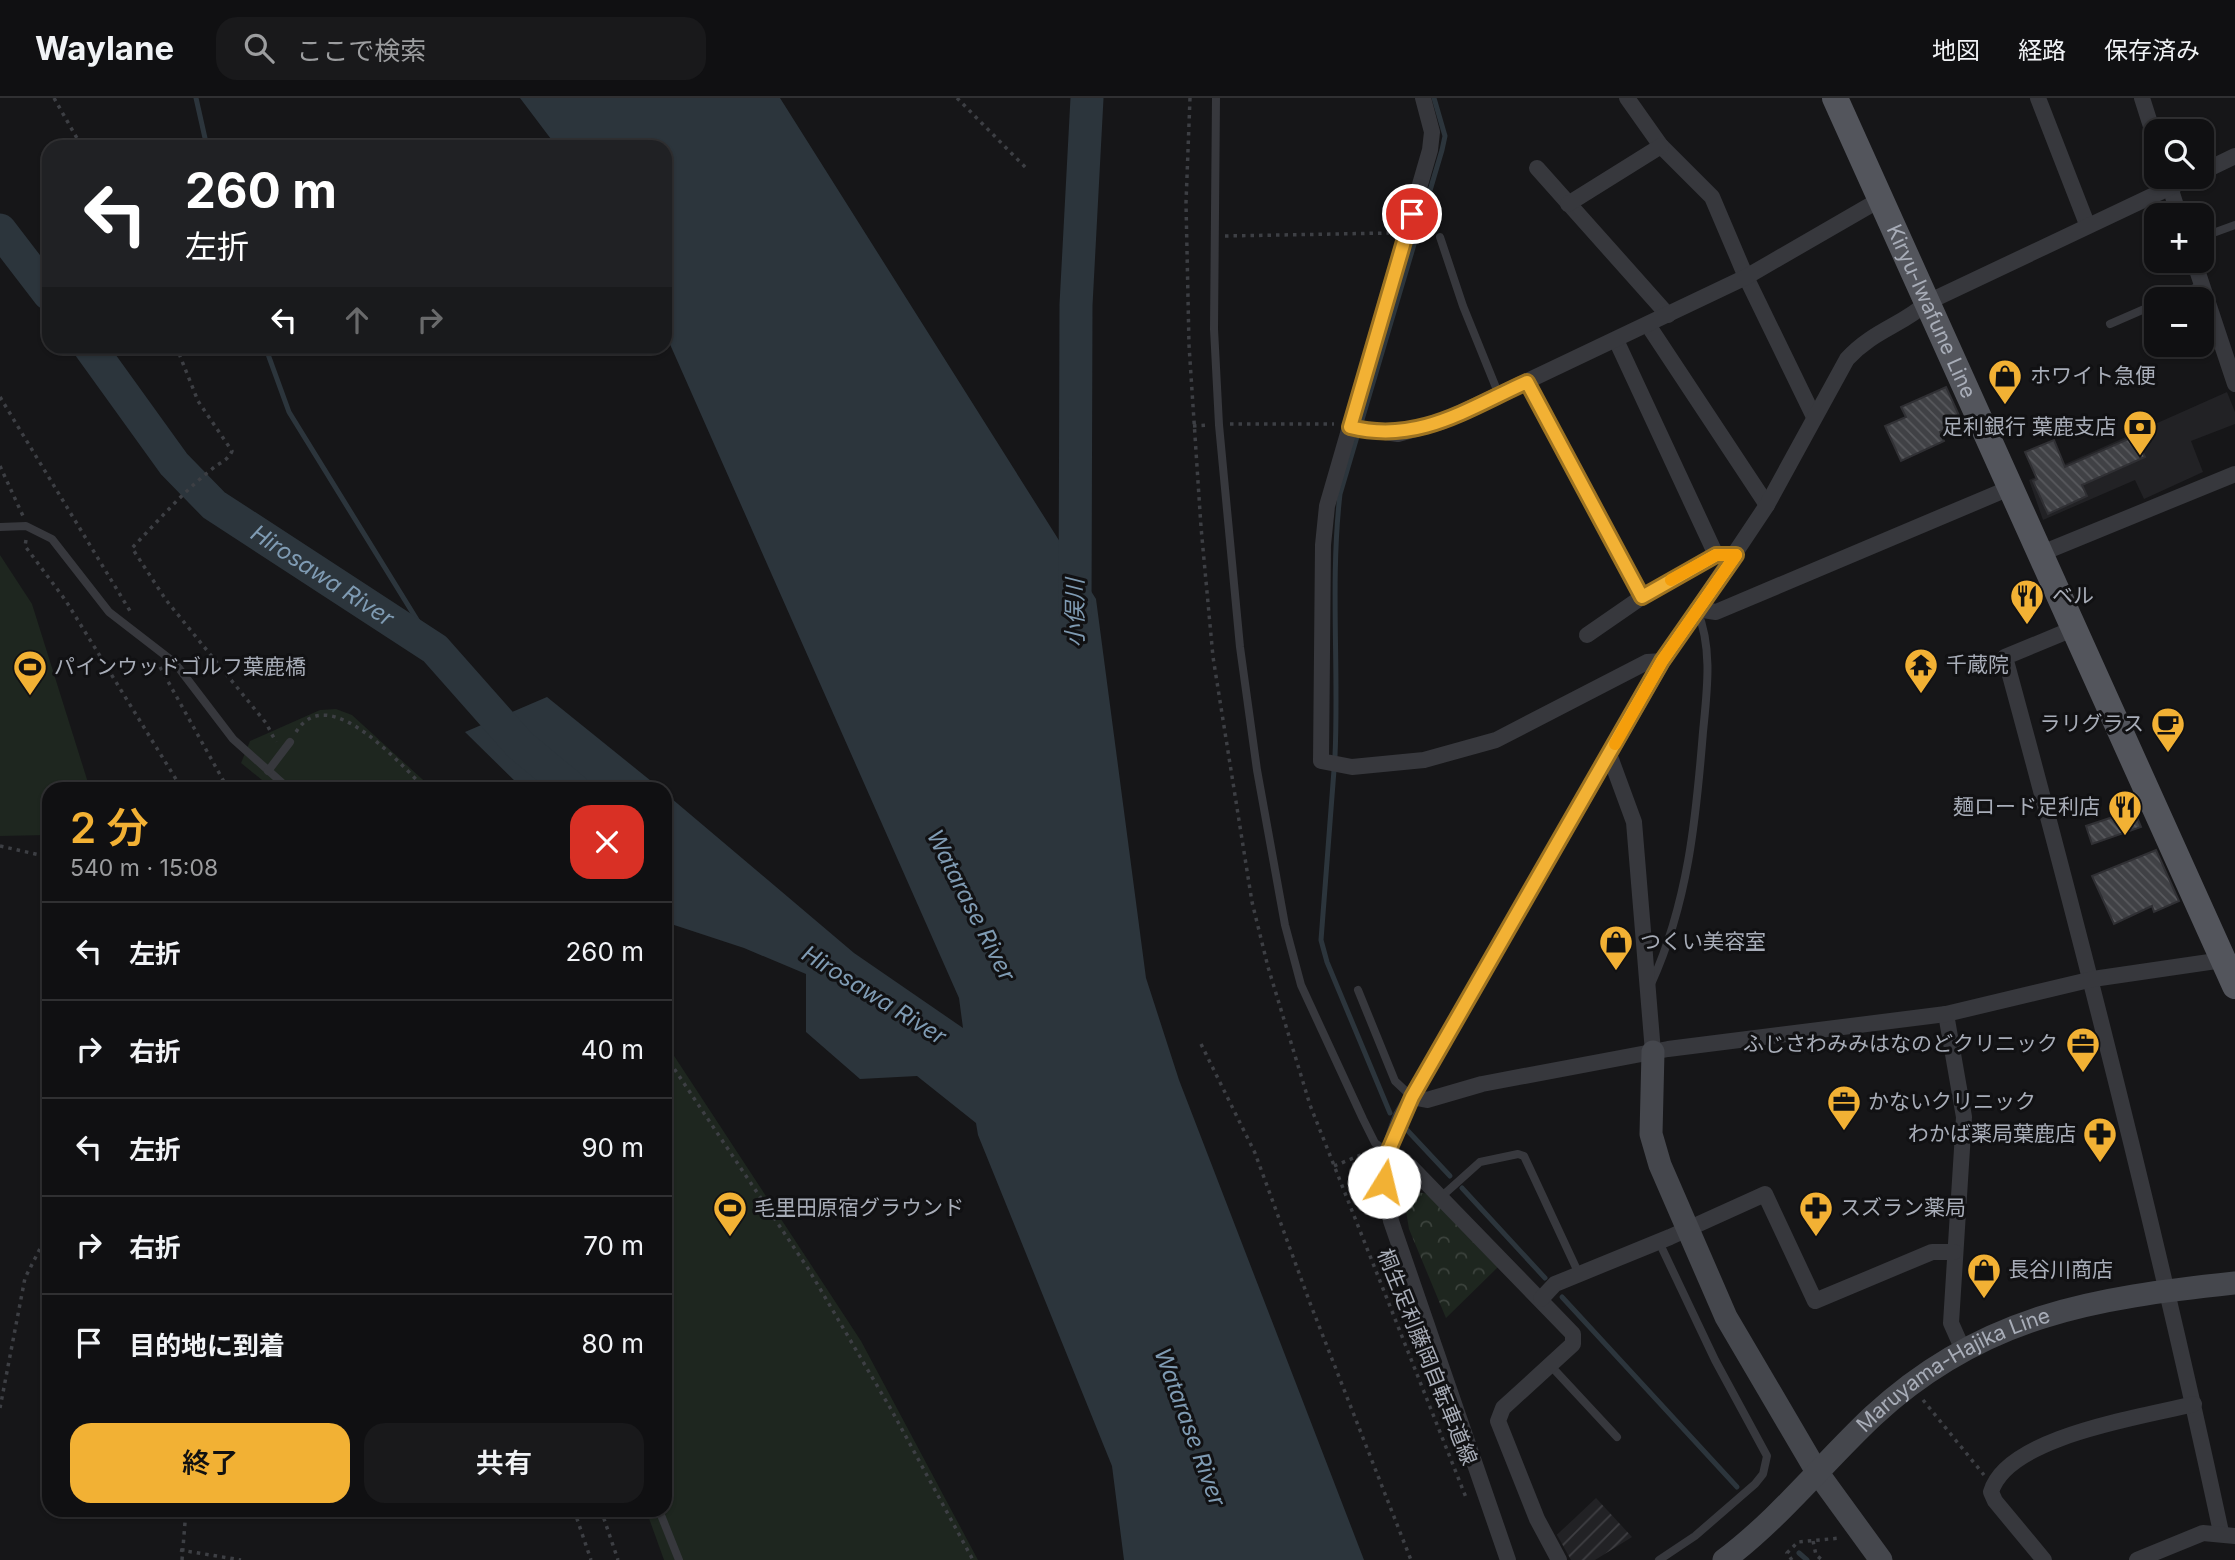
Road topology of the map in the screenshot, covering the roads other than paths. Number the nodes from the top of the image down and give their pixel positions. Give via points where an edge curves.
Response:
1 (1216, 98) edge
2 (1423, 98) edge
3 (1835, 98) edge
4 (2038, 98) edge
5 (2142, 98) edge
6 (1633, 100) edge
7 (2149, 119) edge
8 (1661, 146) junction
9 (2235, 156) edge
10 (2214, 166) edge
11 (1537, 168) dead end
12 (2154, 189) edge
13 (1881, 199) junction
14 (1569, 204) junction
15 (2087, 224) junction
16 (2235, 225) edge
17 (2214, 233) edge
18 (1440, 237) dead end
19 (2198, 273) edge
20 (1746, 277) junction
21 (2202, 285) junction
22 (2197, 287) edge
23 (1928, 302) junction
24 (2144, 309) edge
25 (1668, 315) junction
26 (2110, 324) dead end
27 (1648, 325) junction
28 (1616, 340) junction
29 (1527, 382) junction
30 (2235, 384) edge
31 (1499, 394) junction
32 (1814, 416) junction
33 (1357, 429) junction
34 (2235, 474) edge
35 (2012, 487) junction
36 (1767, 505) junction
37 (0, 527) edge
38 (2042, 553) junction
39 (1716, 555) junction
40 (1736, 555) junction
41 (1642, 597) junction
42 (1697, 610) junction
43 (2075, 628) junction
44 (1587, 635) dead end
45 (1662, 661) junction
46 (290, 742) road end
47 (1609, 754) junction
48 (268, 771) junction
49 (281, 782) edge
50 (2223, 960) junction
51 (2093, 979) junction
52 (1650, 986) junction
53 (2235, 986) edge
54 (1358, 990) dead end
55 (1946, 1014) junction
56 (1653, 1052) junction
57 (1412, 1097) junction
58 (1388, 1152) junction
59 (1441, 1197) junction
60 (1688, 1230) junction
61 (1659, 1242) junction
62 (1954, 1252) junction
63 (1579, 1274) junction
64 (2235, 1283) edge
65 (2166, 1290) junction
66 (1541, 1299) junction
67 (1963, 1350) junction
68 (1550, 1364) junction
69 (2193, 1404) junction
70 (1617, 1437) dead end
71 (1817, 1472) junction
72 (662, 1517) edge
73 (2228, 1534) edge
74 (679, 1560) edge
75 (1508, 1560) edge
76 (1559, 1560) edge
77 (1659, 1560) edge
78 (1724, 1560) edge
79 (1881, 1560) edge
80 (2044, 1560) edge
81 (2137, 1560) edge

1 - 58 lane via 1214,329 1219,425 1240,647 1261,796 1284,925 1300,985 1363,1119 1376,1143
2 - 33 street via 1432,132 1430,150
3 - 13 main road, Kiryu-Iwafune Line
4 - 15 street
5 - 7 street
6 - 8 street
8 - 14 street
8 - 20 street via 1712,197
9 - 10 street
11 - 14 street
12 - 15 street
13 - 20 street
13 - 23 main road, Kiryu-Iwafune Line
14 - 25 street
15 - 23 street
16 - 17 lane
18 - 31 lane
19 - 21 street
20 - 25 street
20 - 32 street
21 - 22 lane
21 - 30 street
23 - 32 street via 1863,343 1847,359
23 - 35 main road, Kiryu-Iwafune Line
24 - 26 lane
25 - 27 street
27 - 28 street
27 - 36 street
28 - 29 street
28 - 39 street
29 - 31 street
29 - 41 street
31 - 33 street via 1441,422 1398,434
32 - 36 street
33 - 45 street via 1327,506 1321,761 1352,767 1424,760 1496,740 1647,662
34 - 38 street
35 - 38 main road, Kiryu-Iwafune Line
35 - 42 street via 1716,612
36 - 40 street
37 - 48 lane via 26,526 52,539 108,612 175,663 233,739
38 - 43 main road, Kiryu-Iwafune Line
39 - 40 street
39 - 41 street
40 - 42 street
41 - 44 street
42 - 45 street
42 - 52 lane via 1707,648 1707,685 1692,857 1667,950
43 - 50 main road, Kiryu-Iwafune Line
43 - 51 street via 2005,657
45 - 47 street
46 - 48 lane
47 - 52 street via 1634,821
47 - 57 street
48 - 49 lane
50 - 51 street
50 - 53 main road, Kiryu-Iwafune Line
51 - 55 street
51 - 65 street
52 - 56 street
54 - 57 lane via 1395,1081
55 - 56 street
55 - 62 street via 1964,1117
56 - 57 street via 1505,1079 1427,1100
56 - 60 main road via 1651,1133
57 - 58 street
58 - 59 street
58 - 75 street via 1384,1182 1391,1221
59 - 63 lane via 1480,1162 1524,1156
59 - 66 street
60 - 61 street
60 - 62 street via 1765,1194 1815,1301 1932,1252
60 - 71 main road via 1726,1317
61 - 63 street
61 - 77 lane via 1767,1456 1755,1484 1695,1536
62 - 67 street via 1951,1323
63 - 66 street via 1555,1284
64 - 65 main road, Maruyama-Hajika Line
65 - 67 main road, Maruyama-Hajika Line via 2068,1308 2020,1323
65 - 69 street
66 - 68 street via 1574,1339
67 - 71 main road, Maruyama-Hajika Line via 1906,1387
68 - 70 lane
68 - 76 street via 1503,1408 1498,1421 1537,1519
69 - 73 street
69 - 80 street via 2052,1440 2028,1452 1999,1477 1991,1492 1994,1501
71 - 78 main road, Maruyama-Hajika Line
71 - 79 main road
72 - 74 lane
73 - 81 street via 2203,1533

